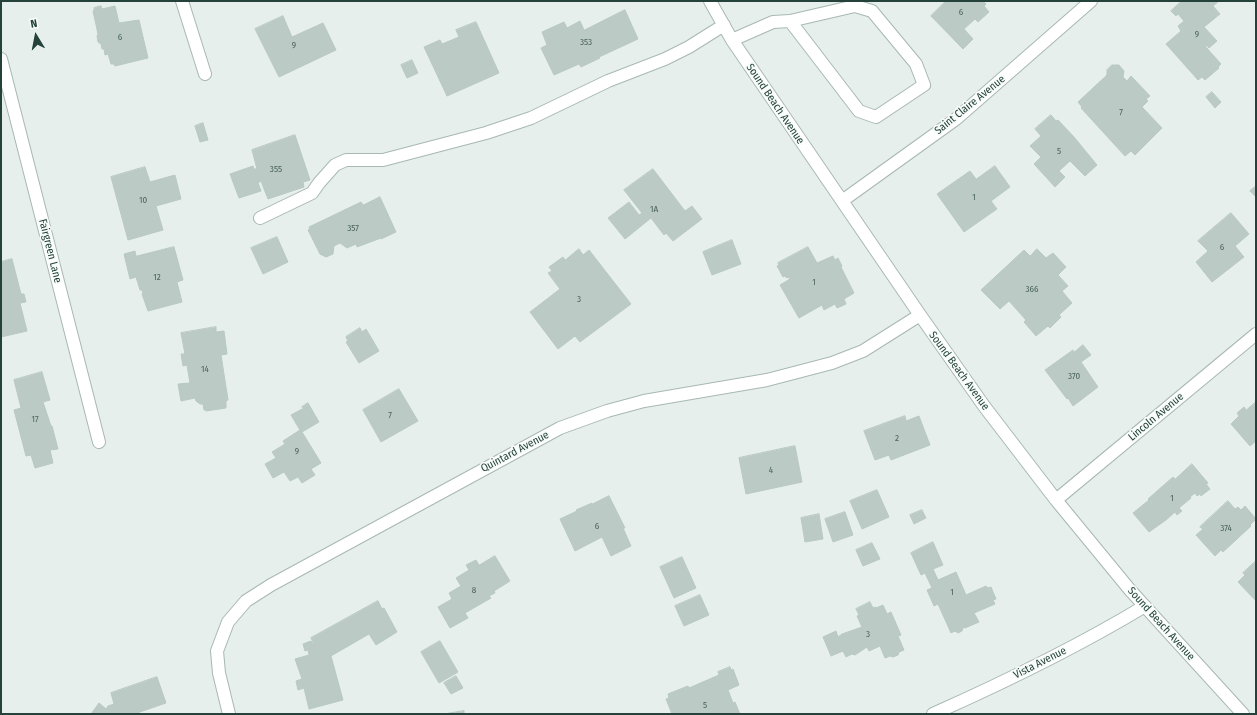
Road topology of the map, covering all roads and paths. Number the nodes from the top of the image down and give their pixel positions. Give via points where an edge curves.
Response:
1 (182, 1) edge
2 (710, 1) edge
3 (1091, 1) edge
4 (790, 22) junction
5 (724, 25) junction
6 (732, 40) junction
7 (1, 59) edge
8 (205, 74) dead end
9 (842, 201) junction
10 (260, 218) dead end
11 (920, 315) junction
12 (1256, 334) edge
13 (99, 442) dead end
14 (1056, 500) junction
15 (1144, 606) junction
16 (229, 714) edge
17 (933, 714) edge
18 (1242, 714) edge

1 - 8 street
2 - 5 street, Sound Beach Avenue
3 - 9 street, Saint Claire Avenue via 956,119
4 - 4 street via 859,111 876,117 924,85 916,64 872,11 855,6
4 - 6 street via 773,22
5 - 6 street, Sound Beach Avenue
5 - 10 street via 665,59 608,81 531,118 486,133 384,160 346,160 335,165 312,193
6 - 9 street, Sound Beach Avenue
7 - 13 street, Fairgreen Lane
9 - 11 street, Sound Beach Avenue
11 - 14 street, Sound Beach Avenue via 984,406
11 - 16 street, Quintard Avenue via 863,351 832,363 767,380 644,401 560,428 271,585 246,601 228,622 217,651 219,673
12 - 14 street, Lincoln Avenue
14 - 15 street, Sound Beach Avenue
15 - 17 street, Vista Avenue via 1028,671
15 - 18 street, Sound Beach Avenue

